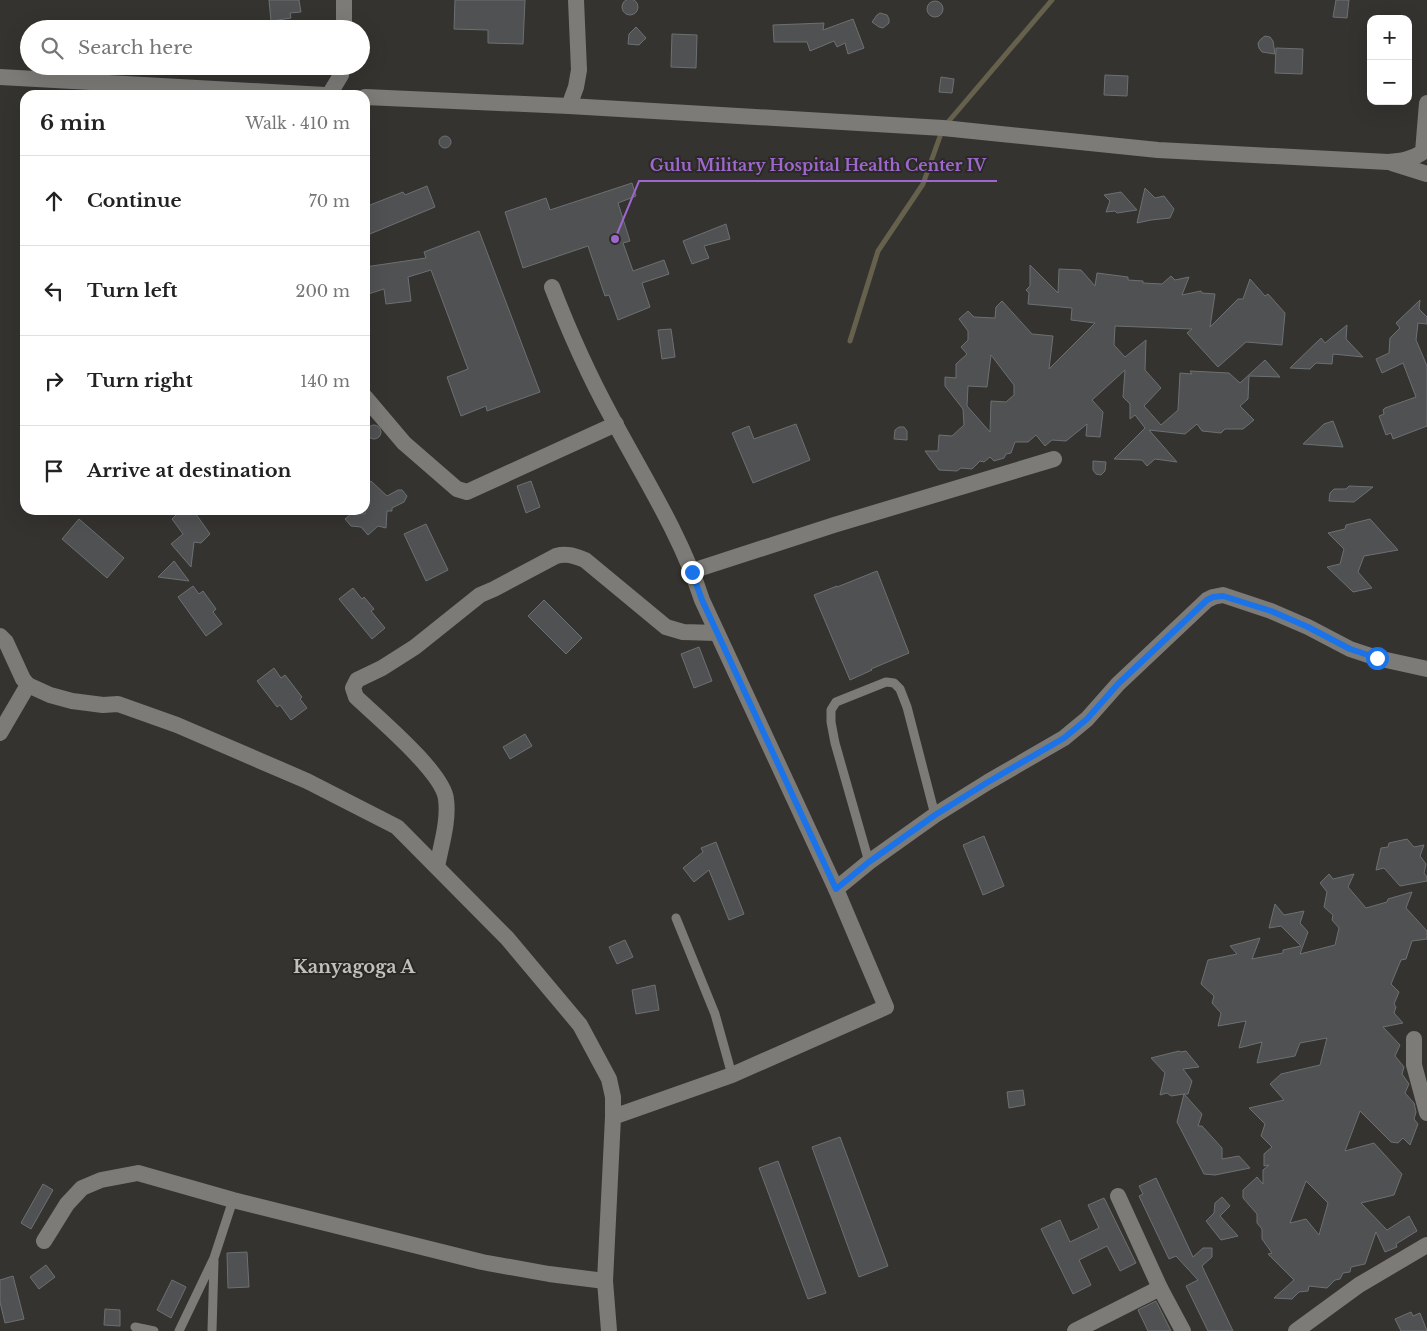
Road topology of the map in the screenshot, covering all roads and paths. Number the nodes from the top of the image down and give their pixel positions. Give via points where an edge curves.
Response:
1 (344, 0) edge
2 (576, 0) edge
3 (344, 20) edge
4 (340, 75) edge
5 (0, 77) edge
6 (235, 90) edge
7 (332, 90) edge
8 (370, 97) edge
9 (1427, 103) edge
10 (569, 106) junction
11 (1388, 162) junction
12 (1427, 174) edge
13 (552, 287) dead end
14 (370, 403) edge
15 (616, 424) junction
16 (1054, 459) dead end
17 (692, 572) junction
18 (717, 633) junction
19 (0, 636) edge
20 (1427, 669) edge
21 (28, 685) junction
22 (0, 733) edge
23 (935, 815) junction
24 (869, 862) junction
25 (437, 866) junction
26 (836, 889) junction
27 (676, 918) dead end
28 (1414, 1039) dead end
29 (732, 1075) junction
30 (1427, 1113) edge
31 (613, 1117) junction
32 (1118, 1196) dead end
33 (233, 1200) junction
34 (44, 1241) dead end
35 (1427, 1245) edge
36 (214, 1258) junction
37 (604, 1281) junction
38 (1160, 1288) junction
39 (135, 1327) dead end
40 (154, 1331) edge
41 (179, 1331) edge
42 (212, 1331) edge
43 (609, 1331) edge
44 (1075, 1331) edge
45 (1183, 1331) edge
46 (1296, 1331) edge

1 - 3 street
2 - 10 street via 579,70
4 - 7 street
5 - 6 street
8 - 10 street
9 - 11 street via 1423,152 1415,158
10 - 11 street via 943,128 1158,150
11 - 12 street
13 - 15 street
14 - 15 street via 404,443 457,489 467,492
15 - 17 street
16 - 17 street via 834,525
17 - 18 street
18 - 25 street via 683,632 666,627 585,560 565,554 480,595 415,647 357,680 353,688 356,697 415,753 441,784 447,812
18 - 26 street
19 - 21 street
20 - 23 street via 1350,649 1271,611 1223,596 1213,597 1064,738
21 - 22 street
21 - 25 street via 72,701 118,704 177,725 307,782 398,827
23 - 24 street
23 - 24 lane via 900,689 894,683 886,682 836,702 831,722 835,743
24 - 26 street
25 - 31 street via 507,938 580,1026 609,1079
26 - 29 street via 886,1008
27 - 29 lane via 715,1014
28 - 30 street via 1414,1064
29 - 31 street
31 - 37 street
32 - 38 street
33 - 34 street via 138,1173 101,1180 82,1188
33 - 36 lane
33 - 37 street via 482,1262
35 - 46 street via 1359,1285
36 - 41 lane
36 - 42 lane
37 - 43 street
38 - 44 street
38 - 45 street
39 - 40 lane

